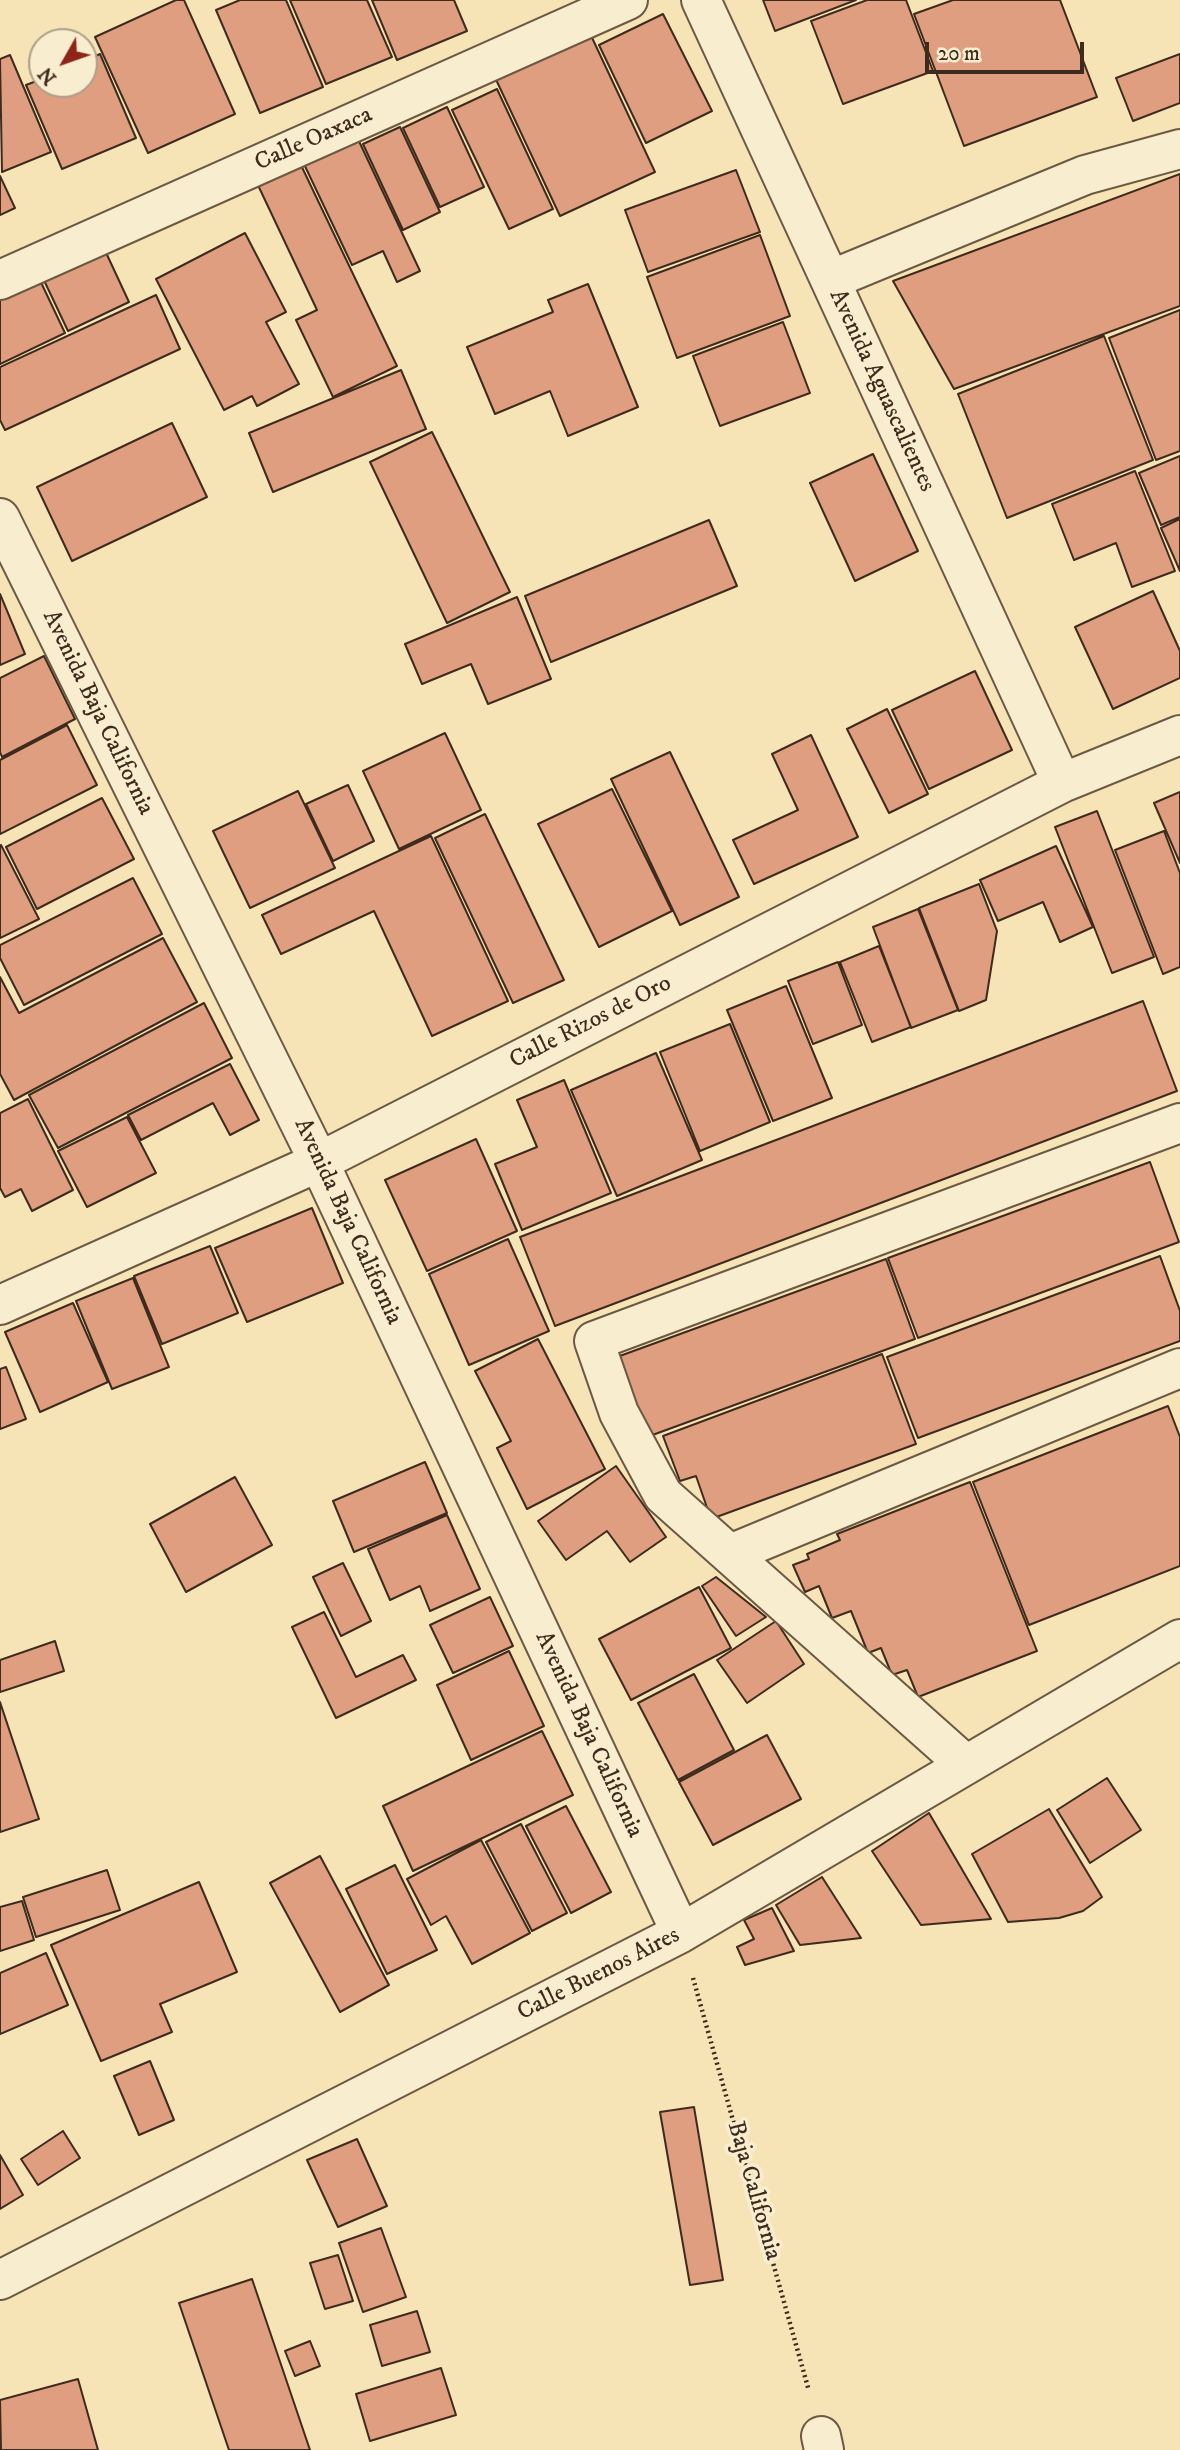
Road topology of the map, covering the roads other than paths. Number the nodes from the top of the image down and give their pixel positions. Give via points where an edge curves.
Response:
1 (628, 0) edge
2 (701, 0) edge
3 (1180, 149) edge
4 (0, 280) edge
5 (830, 280) junction
6 (0, 518) edge
7 (1180, 735) edge
8 (1062, 783) junction
9 (1180, 1123) edge
10 (319, 1162) junction
11 (0, 1305) edge
12 (1180, 1368) edge
13 (730, 1554) junction
14 (1180, 1639) edge
15 (965, 1764) junction
16 (681, 1933) junction
17 (0, 2280) edge

1 - 4 street, Calle Oaxaca
2 - 5 street, Avenida Aguascalientes
3 - 5 street via 1085,175
5 - 8 street, Avenida Aguascalientes
6 - 10 street, Avenida Baja California
7 - 8 street, Calle Rizos de Oro
8 - 10 street, Calle Rizos de Oro
9 - 13 street via 594,1341 619,1413 663,1494
10 - 11 street, Calle Rizos de Oro
10 - 16 street, Avenida Baja California
12 - 13 street
13 - 15 street
14 - 15 street, Calle Buenos Aires
15 - 16 street, Calle Buenos Aires
16 - 17 street, Calle Buenos Aires

